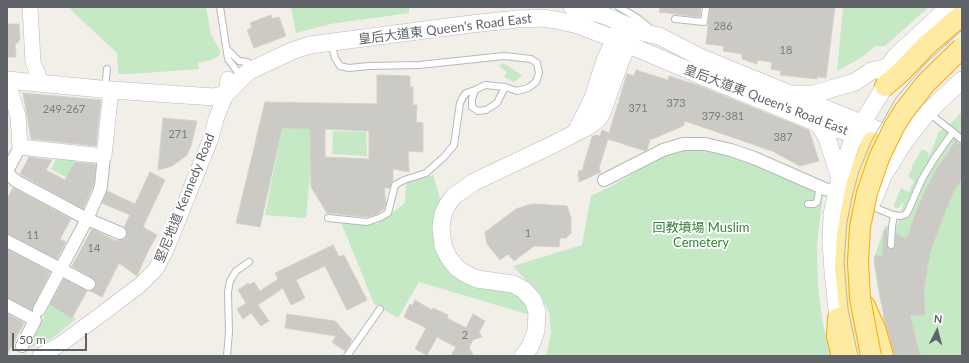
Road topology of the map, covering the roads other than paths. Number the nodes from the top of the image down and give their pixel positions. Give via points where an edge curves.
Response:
1 (30, 7) edge
2 (220, 7) edge
3 (520, 7) edge
4 (572, 7) edge
5 (706, 7) edge
6 (949, 7) edge
7 (962, 15) edge
8 (626, 19) edge
9 (675, 19) dead end
10 (962, 33) edge
11 (659, 36) junction
12 (331, 42) junction
13 (622, 42) junction
14 (226, 48) junction
15 (961, 51) edge
16 (107, 69) dead end
17 (238, 76) junction
18 (886, 77) junction
19 (7, 80) edge
20 (962, 80) edge
21 (41, 83) junction
22 (505, 86) junction
23 (108, 90) junction
24 (475, 90) junction
25 (788, 94) junction
26 (928, 112) junction
27 (818, 123) junction
28 (858, 129) junction
29 (953, 132) junction
30 (898, 138) junction
31 (961, 139) dead end
32 (20, 147) junction
33 (104, 156) junction
34 (7, 172) edge
35 (604, 180) dead end
36 (838, 185) junction
37 (820, 186) junction
38 (873, 201) junction
39 (808, 204) dead end
40 (894, 215) junction
41 (328, 218) dead end
42 (87, 219) junction
43 (120, 232) dead end
44 (7, 241) edge
45 (891, 245) dead end
46 (248, 262) dead end
47 (60, 269) junction
48 (89, 284) dead end
49 (7, 305) edge
50 (865, 306) junction
51 (380, 309) dead end
52 (37, 315) junction
53 (838, 318) junction
54 (22, 346) dead end
55 (40, 356) edge
56 (227, 356) edge
57 (348, 356) edge
58 (524, 356) edge
59 (842, 356) edge
60 (851, 356) edge
61 (859, 356) edge
62 (872, 356) edge
63 (883, 356) edge

1 - 21 street via 33,62
2 - 14 lane
3 - 17 main road, 皇后大道東 Queen's Road East via 309,36 267,51
4 - 8 main road, 皇后大道東 Queen's Road East
5 - 9 lane via 704,22
6 - 18 main road via 895,57
7 - 18 highway via 900,73
8 - 11 main road, 皇后大道東 Queen's Road East
8 - 11 lane via 648,26
8 - 13 main road
10 - 61 highway via 908,85 872,142 856,186 847,235 845,268 850,314
11 - 25 main road, 皇后大道東 Queen's Road East via 700,57
12 - 13 main road, 皇后大道東 Queen's Road East via 530,18 556,20
12 - 17 main road, 皇后大道東 Queen's Road East via 292,51
12 - 22 lane via 340,66 349,68 419,65 504,56 531,59 538,63 539,73 536,82 528,88 517,91
13 - 27 main road, 皇后大道東 Queen's Road East
13 - 58 main road via 602,113 589,126 466,187 454,196 441,220 443,246 457,268 478,279 513,284 524,290 533,300 537,312 536,332
14 - 17 lane via 229,62
14 - 17 lane via 239,61
15 - 30 main road via 918,96
15 - 62 highway, bridge via 938,70 904,111 872,175 860,226 858,262 863,316
16 - 23 lane
17 - 23 main road, 皇后大道東 Queen's Road East via 214,97
17 - 55 street, 堅尼地道 Kennedy Road via 216,119 168,248 156,269 140,285 99,316
18 - 25 main road via 871,71 855,82 824,92
18 - 28 main road
19 - 21 main road, 皇后大道東 Queen's Road East
19 - 32 street via 18,116
20 - 26 main road
21 - 23 main road, 皇后大道東 Queen's Road East
22 - 24 lane via 485,85
22 - 24 lane via 497,102 478,112 472,106
23 - 33 street
24 - 41 lane via 466,93 460,103 454,145 426,173 395,185 388,212 367,222
25 - 28 main road, 皇后大道東 Queen's Road East
26 - 29 lane
26 - 30 main road
27 - 28 main road, 皇后大道東 Queen's Road East
27 - 36 main road via 827,138
28 - 30 main road, 皇后大道東 Queen's Road East
28 - 36 main road
29 - 31 lane
29 - 40 lane via 925,174 906,214
30 - 38 main road
32 - 33 street
32 - 34 street
33 - 42 street via 101,186
34 - 42 street via 16,181
35 - 37 street via 663,150 683,144 705,144 754,158
36 - 37 street
36 - 53 main road via 832,214 831,243
37 - 39 lane via 817,202
38 - 40 lane via 878,209
38 - 50 main road via 862,247
40 - 45 lane
42 - 43 street
42 - 47 street
44 - 47 street
46 - 56 lane via 236,271 230,281 230,332
47 - 48 street
47 - 52 street
49 - 52 street
50 - 62 street
50 - 63 highway
51 - 57 lane
52 - 54 street
53 - 59 highway via 837,336
53 - 60 street via 846,334

